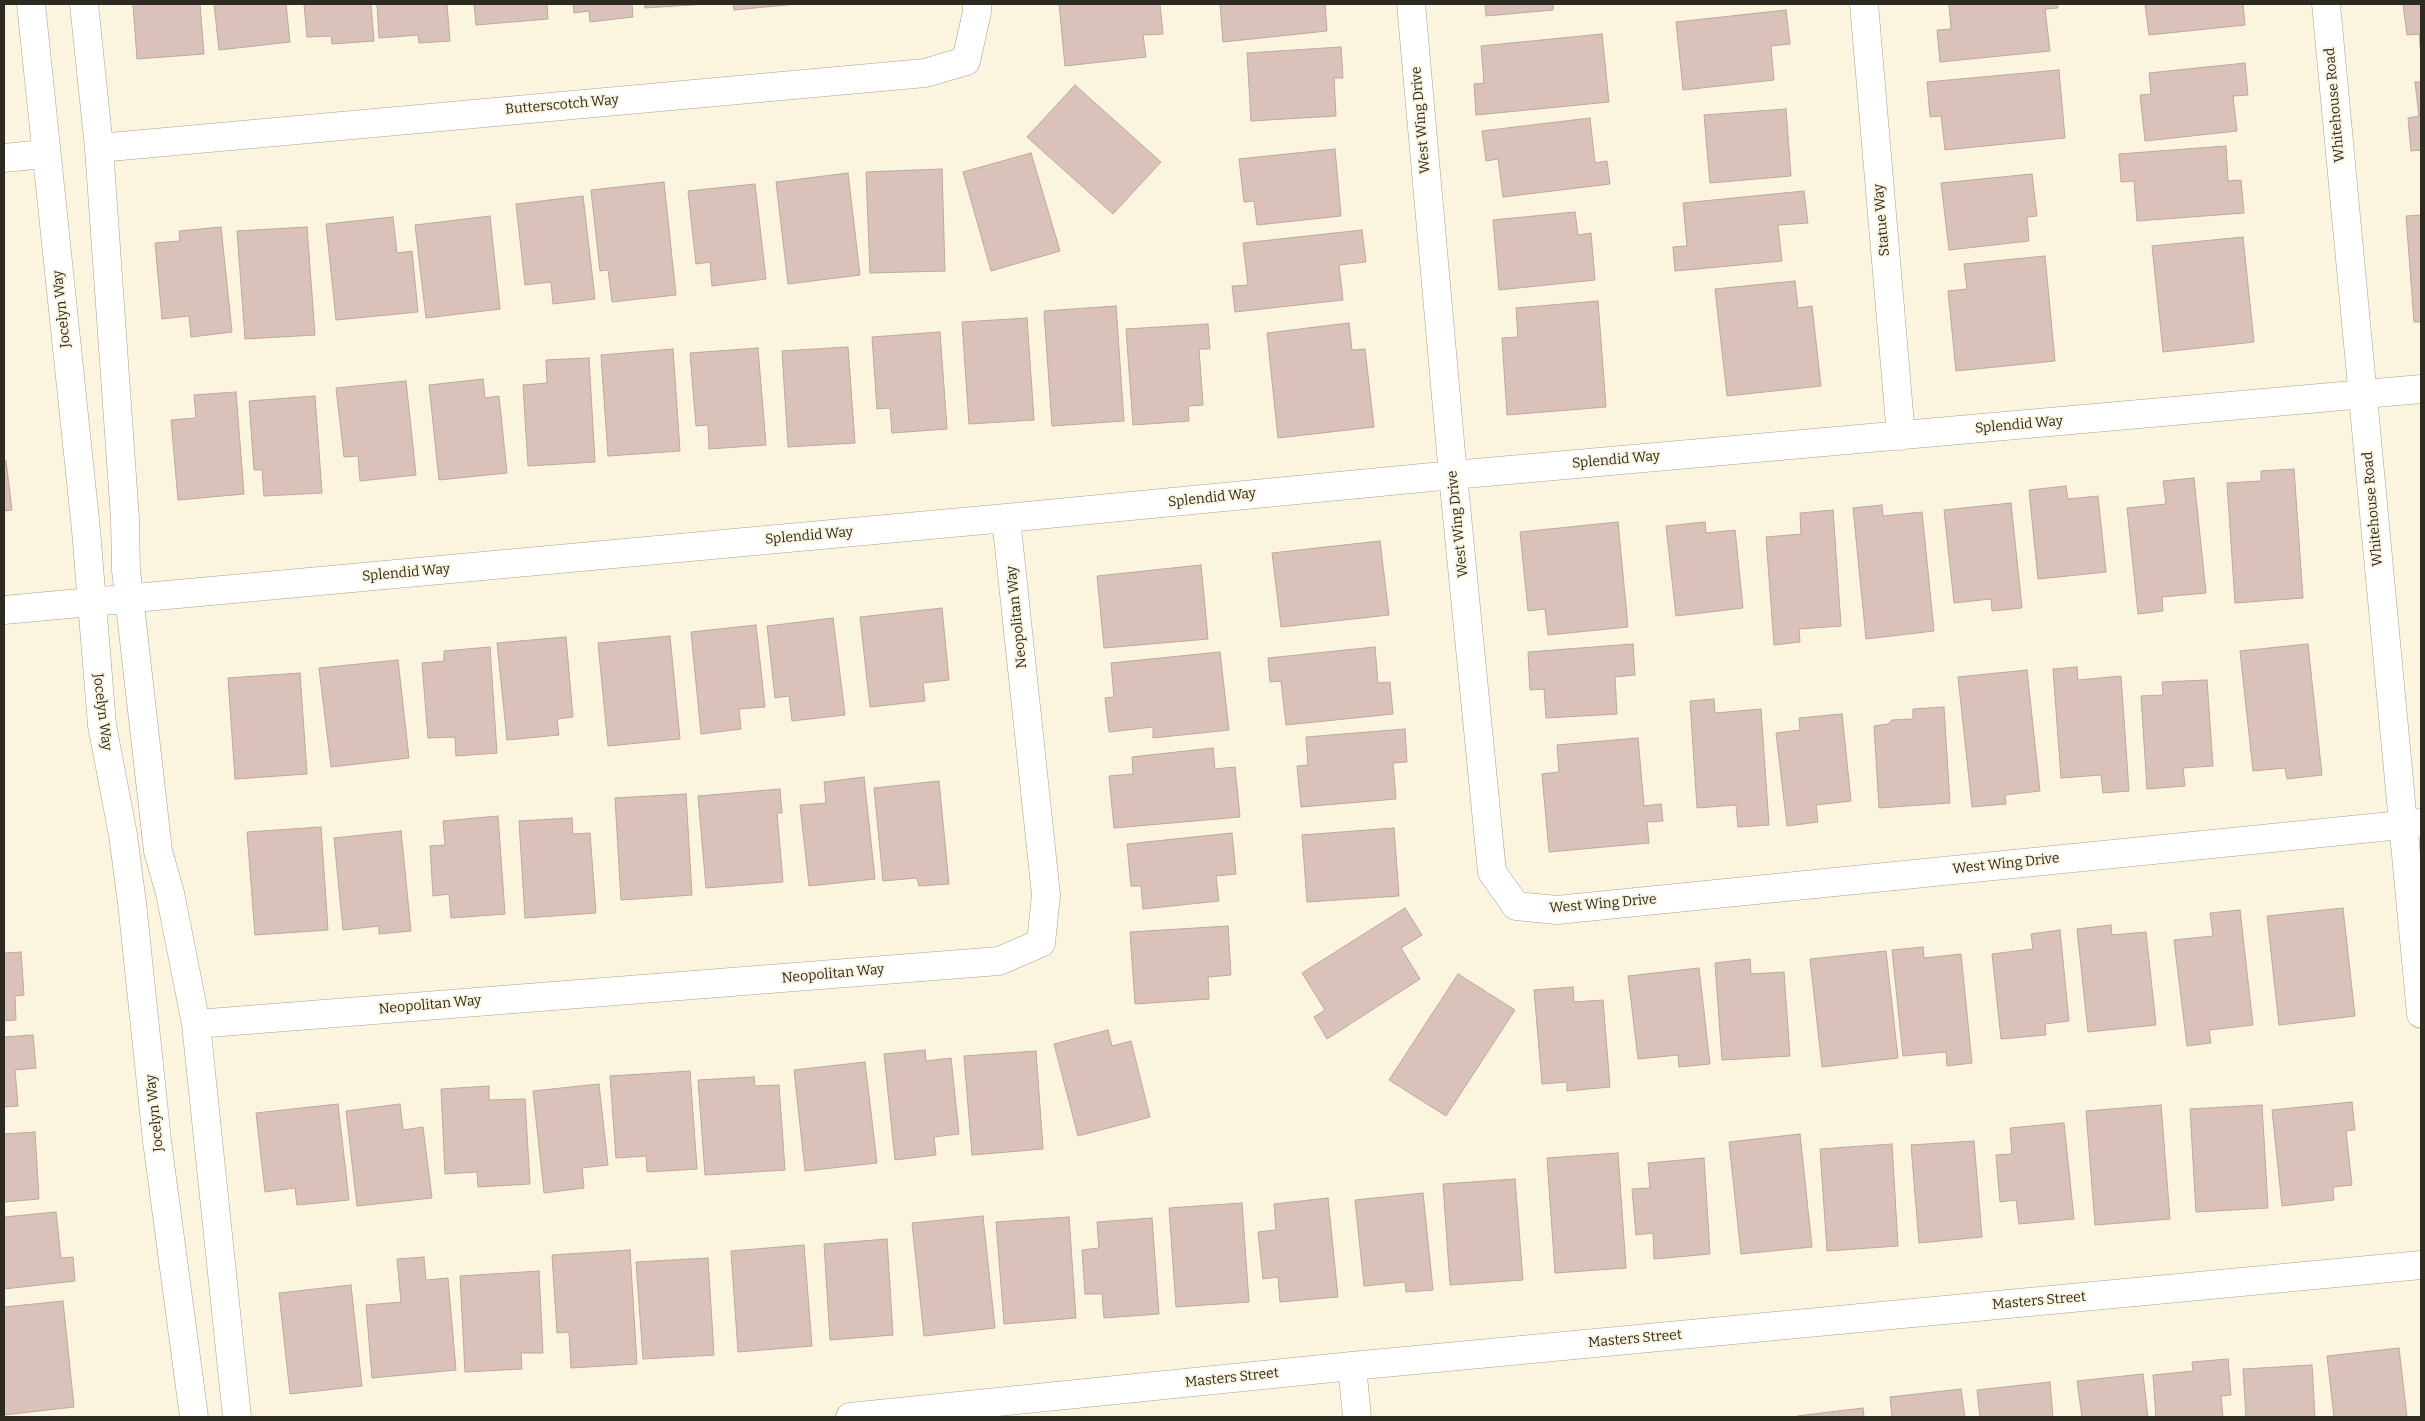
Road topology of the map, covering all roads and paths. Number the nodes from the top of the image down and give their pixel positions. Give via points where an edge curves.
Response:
1 (30, 4) edge
2 (84, 4) edge
3 (976, 4) edge
4 (1411, 4) edge
5 (1864, 4) edge
6 (2326, 4) edge
7 (99, 148) junction
8 (45, 154) junction
9 (4, 158) edge
10 (2421, 389) edge
11 (2362, 394) junction
12 (1901, 436) junction
13 (1453, 475) junction
14 (1006, 518) junction
15 (130, 598) junction
16 (91, 602) junction
17 (4, 610) edge
18 (2412, 824) edge
19 (2421, 1014) edge
20 (196, 1024) junction
21 (2421, 1265) edge
22 (1352, 1366) junction
23 (194, 1417) edge
24 (237, 1417) edge
25 (850, 1417) edge
26 (1357, 1417) edge

1 - 8 street, Jocelyn Way
2 - 7 street
3 - 7 street, Butterscotch Way via 966,61 925,74
4 - 13 street, West Wing Drive
5 - 12 street, Statue Way
6 - 11 street, Whitehouse Road
7 - 15 street
8 - 9 street
8 - 16 street, Jocelyn Way
10 - 11 street, Splendid Way
11 - 12 street, Splendid Way
11 - 18 street, Whitehouse Road
12 - 13 street, Splendid Way
13 - 14 street, Splendid Way
13 - 18 street, West Wing Drive via 1492,872 1516,906 1557,910
14 - 15 street, Splendid Way
14 - 20 street, Neopolitan Way via 1046,895 1041,944 999,961
15 - 16 street, Splendid Way
15 - 20 street via 158,851 170,893
16 - 17 street, Splendid Way
16 - 23 street, Jocelyn Way via 102,725 123,835 157,1141
18 - 19 street, Whitehouse Road
20 - 24 street
21 - 22 street, Masters Street
22 - 25 street, Masters Street
22 - 26 street

